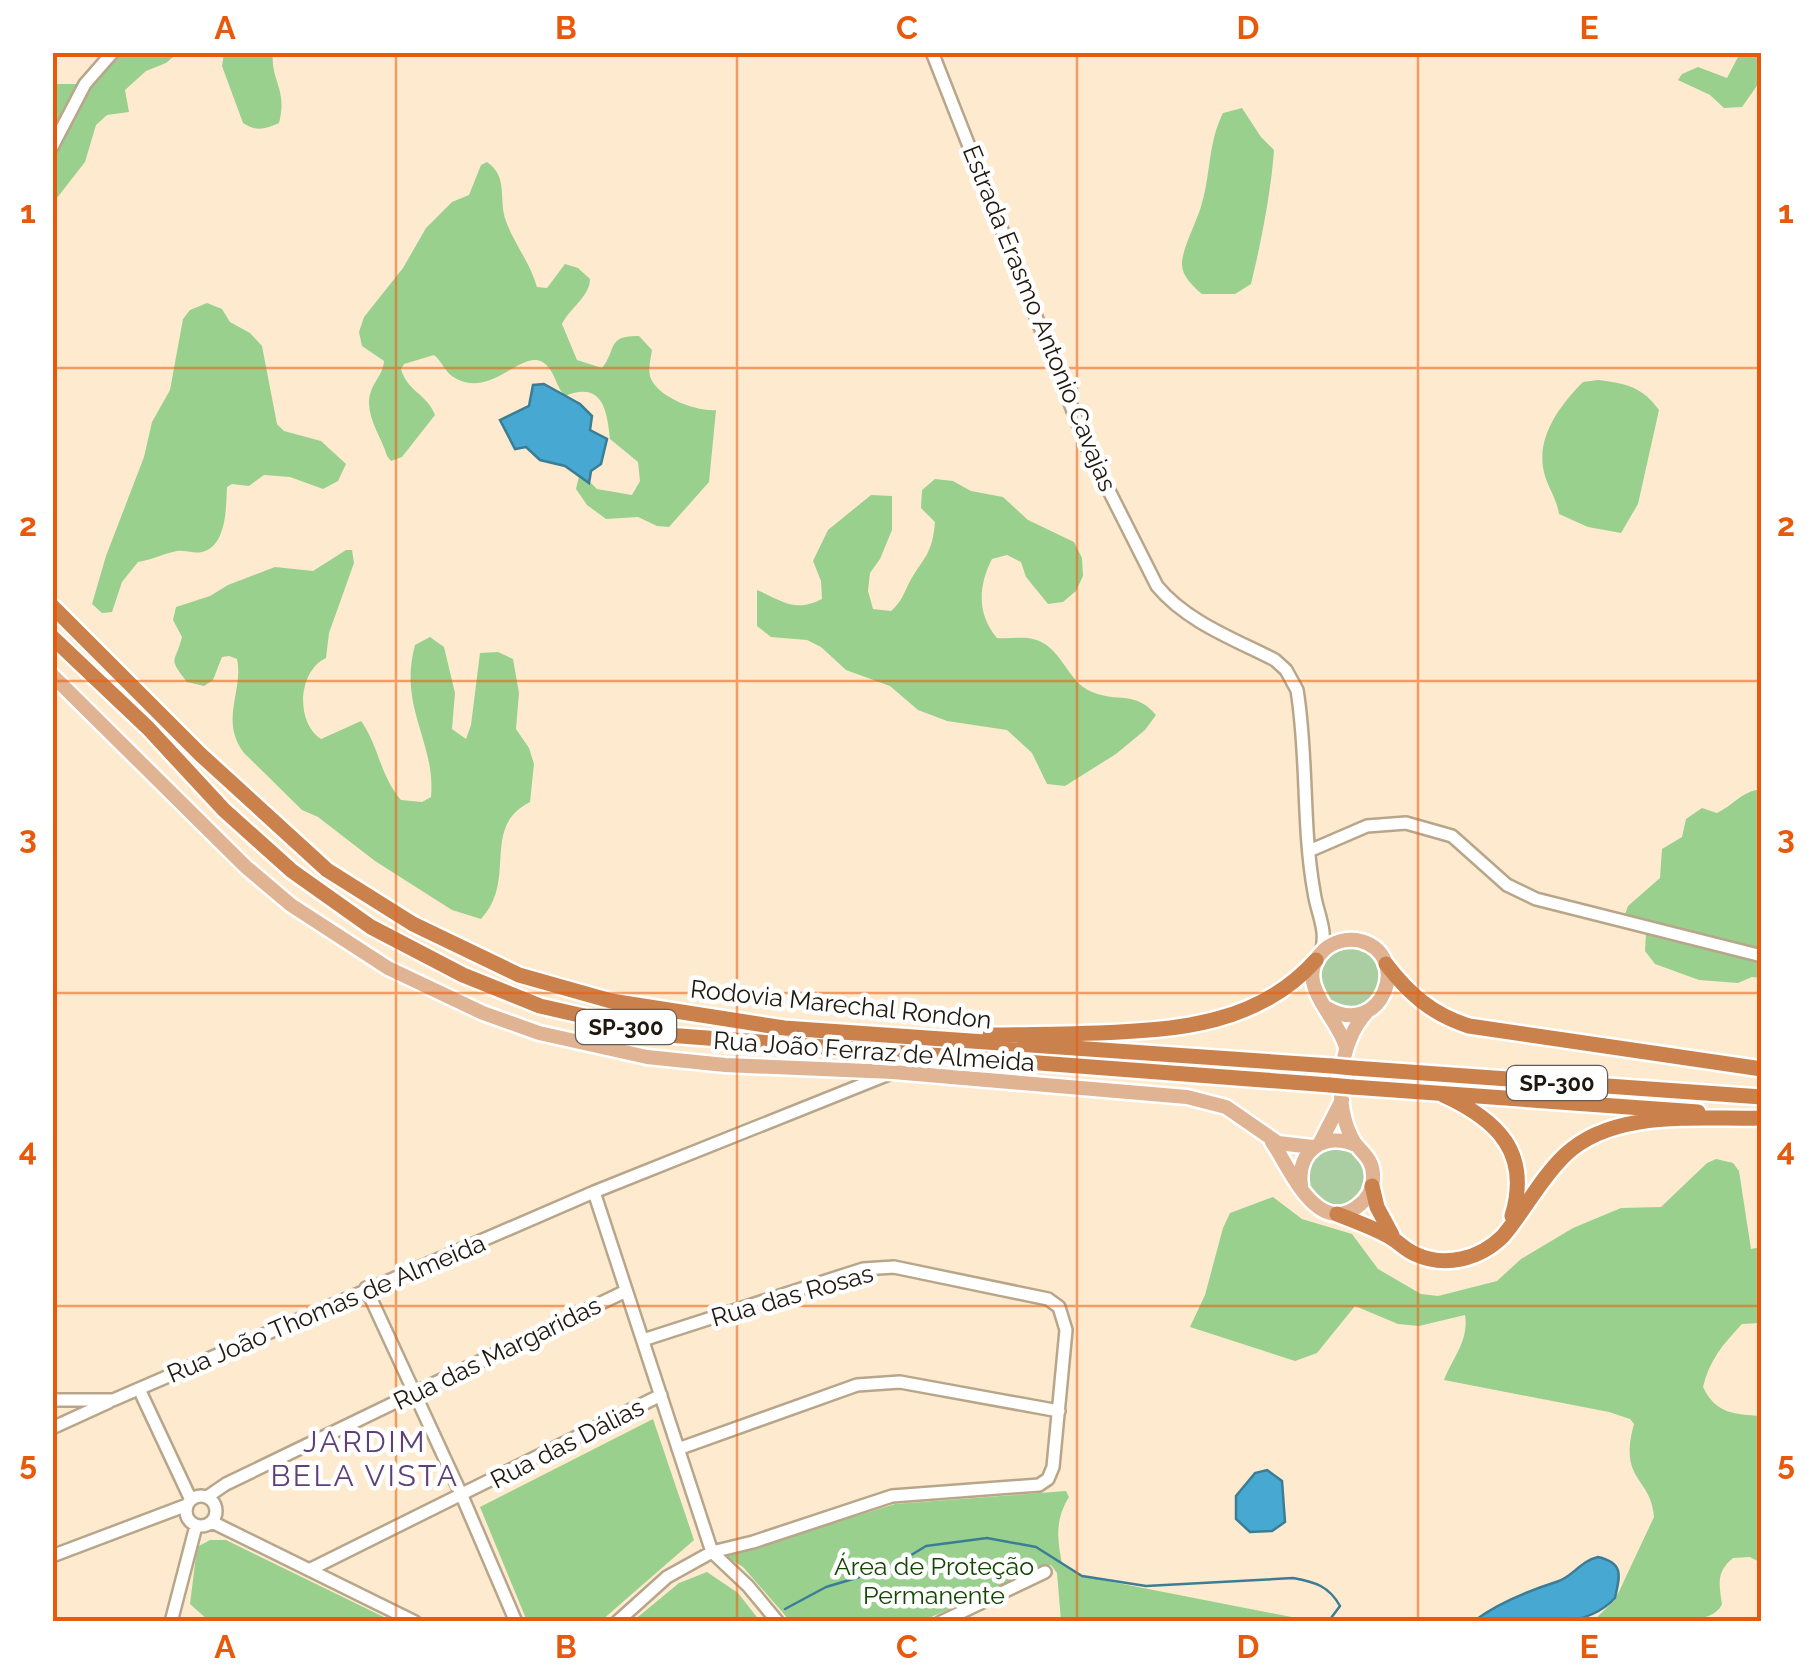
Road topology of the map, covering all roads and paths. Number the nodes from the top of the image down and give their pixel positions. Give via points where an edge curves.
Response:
1 (114, 52) edge
2 (932, 52) edge
3 (52, 147) edge
4 (52, 606) edge
5 (52, 636) edge
6 (52, 676) edge
7 (1309, 857) junction
8 (1324, 926) junction
9 (1341, 940) junction
10 (1319, 956) junction
11 (1762, 956) edge
12 (1386, 964) junction
13 (1326, 1008) junction
14 (1367, 1012) junction
15 (926, 1040) junction
16 (1346, 1047) junction
17 (1762, 1069) edge
18 (893, 1072) junction
19 (1435, 1091) junction
20 (1347, 1093) junction
21 (1762, 1097) edge
22 (1762, 1117) edge
23 (1268, 1137) junction
24 (1316, 1145) junction
25 (1356, 1145) junction
26 (1300, 1186) junction
27 (1372, 1186) junction
28 (594, 1192) junction
29 (1336, 1214) junction
30 (1508, 1232) junction
31 (1394, 1239) junction
32 (366, 1288) junction
33 (626, 1291) junction
34 (642, 1340) junction
35 (139, 1389) junction
36 (415, 1392) junction
37 (660, 1395) junction
38 (52, 1400) edge
39 (113, 1400) junction
40 (1059, 1412) junction
41 (52, 1428) edge
42 (678, 1449) junction
43 (462, 1496) junction
44 (207, 1497) junction
45 (189, 1503) junction
46 (212, 1522) junction
47 (196, 1526) junction
48 (712, 1552) junction
49 (52, 1556) edge
50 (311, 1569) junction
51 (1044, 1572) dead end
52 (172, 1617) edge
53 (185, 1622) edge
54 (415, 1622) edge
55 (516, 1622) edge
56 (617, 1622) edge
57 (778, 1622) edge
58 (941, 1622) edge

1 - 3 street via 85,84
2 - 7 street, Estrada Erasmo Antonio Cavajas via 1088,450 1157,586 1188,616 1275,660 1297,690
4 - 15 highway, Rodovia Marechal Rondon / SP-300 via 327,870 413,924 519,975 611,1001 784,1028
5 - 20 highway, Rodovia Marechal Rondon / SP-300, bridge via 292,871 372,927 540,1006 667,1035 1330,1085
6 - 18 main road, Rua João Ferraz de Almeida via 261,880 340,938 430,990 539,1033 647,1057
7 - 8 street, Estrada Erasmo Antonio Cavajas
7 - 11 street via 1366,826 1406,823 1452,836 1507,884 1536,899
8 - 9 street
8 - 10 street
9 - 10 main road
9 - 12 main road via 1368,944
10 - 13 main road via 1314,991
10 - 15 highway via 1268,1000 1180,1029
12 - 14 main road via 1383,996
12 - 17 highway via 1430,1010 1470,1026
13 - 14 main road via 1346,1016
13 - 16 main road
14 - 16 main road
15 - 21 highway, Rodovia Marechal Rondon / SP-300, bridge
16 - 20 main road
18 - 23 main road, Rua João Ferraz de Almeida via 1206,1100
18 - 28 street, Rua João Thomas de Almeida
19 - 20 highway, Rodovia Marechal Rondon / SP-300
19 - 22 highway, Rodovia Marechal Rondon / SP-300
19 - 30 highway via 1479,1115 1513,1152 1519,1194
20 - 24 main road
20 - 25 main road via 1346,1121
22 - 30 highway via 1649,1122 1593,1136 1551,1170
23 - 24 main road, Rua João Ferraz de Almeida via 1290,1146
23 - 26 main road, Rua João Ferraz de Almeida
24 - 25 main road via 1338,1139
24 - 26 main road via 1301,1165
25 - 27 main road via 1369,1158
26 - 29 main road via 1314,1206
27 - 29 main road via 1359,1206
27 - 31 highway
28 - 32 street, Rua João Thomas de Almeida
28 - 33 street
29 - 31 highway
30 - 31 highway via 1483,1252 1458,1260 1428,1259
32 - 35 street, Rua João Thomas de Almeida
32 - 36 street
33 - 34 street
33 - 36 street, Rua das Margaridas
34 - 37 street
34 - 40 street, Rua das Rosas via 864,1269 894,1267 1048,1298 1059,1307 1066,1330
35 - 39 street, Rua João Thomas de Almeida
35 - 45 street
36 - 43 street
36 - 44 street, Rua das Margaridas
37 - 42 street
37 - 43 street, Rua das Dálias
38 - 39 street, Rua João Thomas de Almeida
39 - 41 street
40 - 42 street via 881,1381
40 - 48 street via 1054,1467 1039,1485 892,1496
42 - 48 street
43 - 50 street, Rua das Dálias
43 - 55 street
44 - 45 street
44 - 46 street via 216,1508
45 - 47 street via 188,1519
45 - 49 street
46 - 47 street
46 - 50 street
47 - 52 street
48 - 56 street via 668,1577
48 - 57 street
50 - 54 street
51 - 58 street
52 - 53 street

